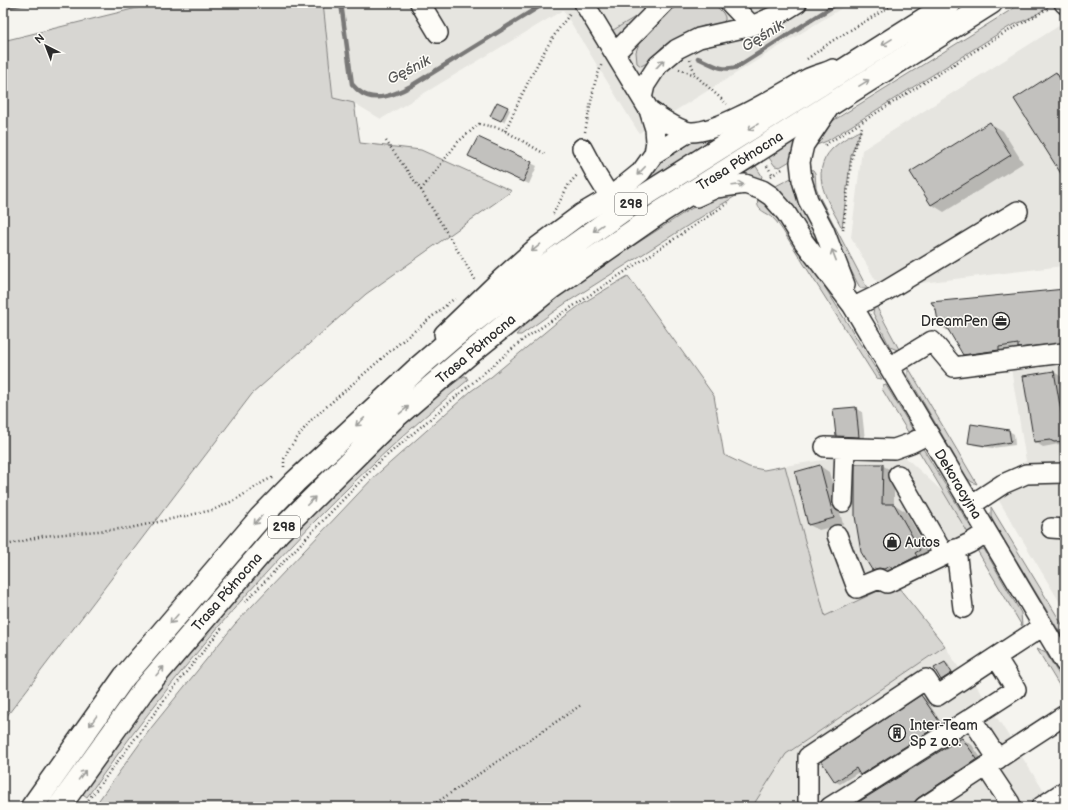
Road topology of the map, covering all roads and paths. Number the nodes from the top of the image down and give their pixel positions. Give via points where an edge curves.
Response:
1 (420, 3) edge
2 (664, 3) edge
3 (730, 3) edge
4 (797, 3) edge
5 (896, 3) edge
6 (950, 3) edge
7 (992, 3) edge
8 (1060, 5) edge
9 (579, 6) edge
10 (786, 8) edge
11 (752, 26) junction
12 (438, 32) dead end
13 (612, 49) junction
14 (857, 60) junction
15 (661, 62) junction
16 (803, 62) dead end
17 (645, 104) junction
18 (831, 104) junction
19 (729, 106) dead end
20 (862, 127) dead end
21 (505, 130) junction
22 (689, 132) junction
23 (386, 141) dead end
24 (823, 146) dead end
25 (582, 148) joint
26 (545, 154) dead end
27 (654, 154) junction
28 (790, 164) dead end
29 (581, 171) dead end
30 (766, 179) dead end
31 (421, 190) junction
32 (610, 197) junction
33 (730, 203) dead end
34 (662, 211) junction
35 (1018, 211) dead end
36 (552, 215) dead end
37 (842, 234) dead end
38 (481, 277) dead end
39 (457, 296) dead end
40 (853, 306) junction
41 (1065, 356) edge
42 (419, 367) junction
43 (889, 367) junction
44 (929, 434) junction
45 (825, 447) dead end
46 (845, 448) junction
47 (1065, 473) edge
48 (898, 475) dead end
49 (290, 477) junction
50 (843, 502) dead end
51 (971, 505) junction
52 (987, 532) junction
53 (837, 535) dead end
54 (3, 546) edge
55 (950, 552) junction
56 (242, 605) dead end
57 (963, 608) dead end
58 (1043, 626) junction
59 (223, 628) dead end
60 (996, 657) junction
61 (1065, 663) edge
62 (581, 705) dead end
63 (1065, 715) edge
64 (971, 718) junction
65 (992, 763) junction
66 (1065, 791) edge
67 (1010, 803) dead end
68 (812, 805) edge
69 (32, 807) edge
70 (59, 807) edge
71 (85, 807) edge
72 (430, 807) edge
73 (830, 807) edge
74 (924, 807) edge
75 (1041, 807) edge

1 - 12 street
2 - 13 street
3 - 11 street
4 - 10 street
5 - 16 path via 832,41
6 -> 14 main road, Trasa Północna / 298
18 -> 7 main road, Trasa Północna / 298
8 - 24 path via 994,39
9 - 13 street
9 - 21 path via 564,21 534,69
10 - 11 street
11 - 15 street via 699,38 677,49
13 - 17 street
13 - 25 path via 595,82
14 - 22 street via 809,79 726,122 707,130
14 -> 42 main road, Trasa Północna / 298 via 639,199 538,271
17 -> 15 street via 645,85
15 - 19 path via 695,75
17 - 22 street via 666,122
17 - 27 street via 655,129
18 - 34 main road, Trasa Północna / 298
40 -> 18 street, Dekoracyjna via 824,230 808,200 800,162 804,145
20 - 37 path via 851,162
21 - 26 path
21 - 31 path via 479,124 458,142
22 - 27 street
23 - 31 path
25 - 32 street
27 -> 32 street via 641,172
28 - 30 path
29 - 36 path via 569,184
31 - 38 path via 476,282
32 -> 42 street via 581,214 538,246 502,278 447,330
33 - 56 path via 524,339 377,464
34 -> 40 street, Dekoracyjna via 716,188 745,184 762,190 786,213 804,242
70 -> 34 main road, Trasa Północna / 298 via 144,689 278,533 392,420 551,288
35 - 40 street via 884,292
39 - 49 path via 310,421 284,459
40 - 43 street, Dekoracyjna
41 - 43 street via 1063,353 954,367 932,341
42 -> 49 main road, Trasa Północna / 298
43 - 44 street, Dekoracyjna
44 - 46 street via 894,449
44 - 51 street, Dekoracyjna
45 - 46 street
46 - 50 street
47 - 51 street via 1026,474 1003,484
48 - 55 street
49 - 54 path via 265,481 213,510 130,528 43,536
49 -> 69 main road, Trasa Północna / 298 via 260,518 125,676
51 - 52 street, Dekoracyjna
52 - 55 street
52 - 58 street, Dekoracyjna
53 - 55 street via 857,588 879,579 887,583
55 - 57 street
58 - 60 street
58 - 61 street, Dekoracyjna
59 - 71 path via 179,681
60 - 64 street via 1016,689
60 - 68 street via 936,696 926,679 808,757
62 - 72 path
63 - 65 street
64 - 65 street
64 - 73 street
65 - 67 street
65 - 74 street
66 - 75 street

